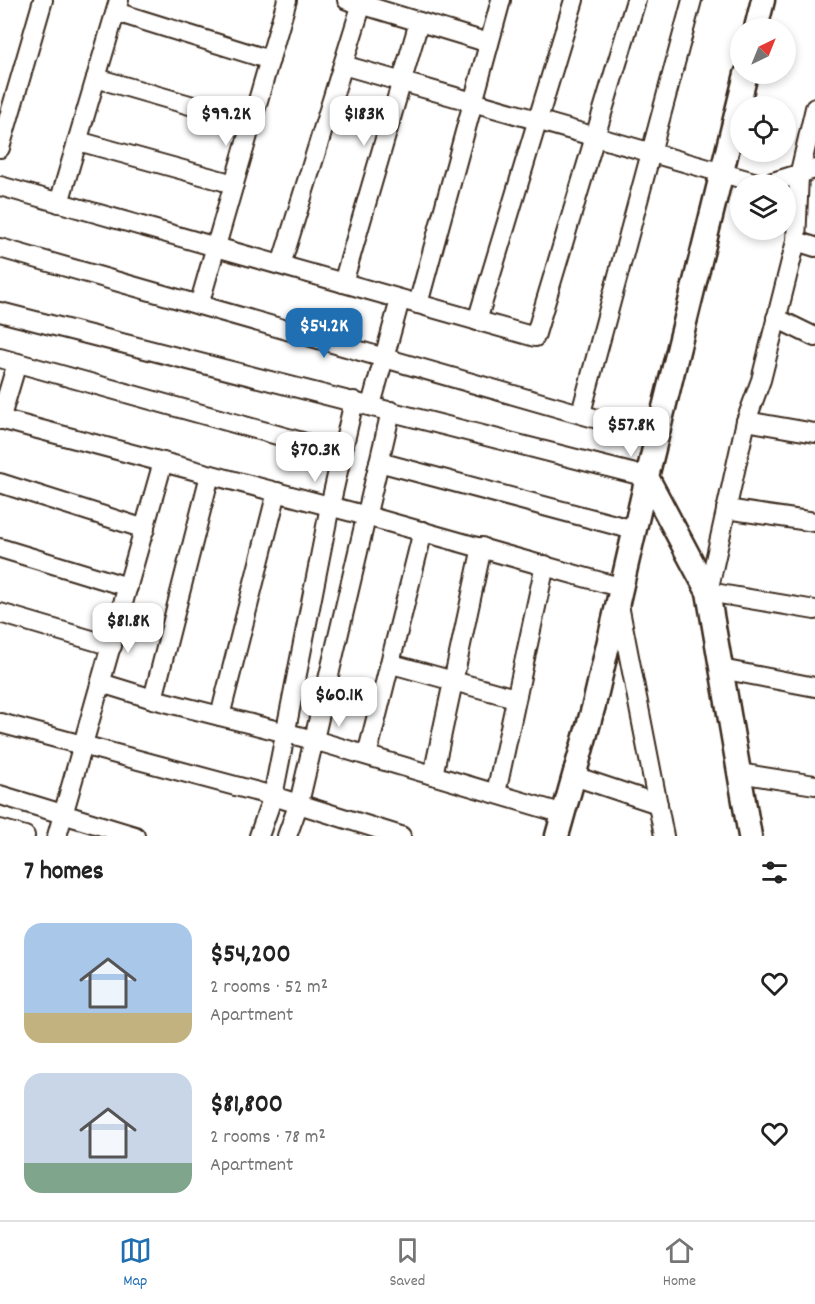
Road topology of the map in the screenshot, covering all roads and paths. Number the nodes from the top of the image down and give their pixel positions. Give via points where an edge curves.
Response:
1 (44, 0) edge
2 (288, 0) edge
3 (501, 0) edge
4 (574, 0) edge
5 (636, 0) edge
6 (692, 0) edge
7 (763, 0) edge
8 (358, 2) edge
9 (117, 6) edge
10 (758, 18) edge
11 (419, 22) junction
12 (489, 43) junction
13 (270, 60) junction
14 (343, 64) junction
15 (96, 78) junction
16 (402, 81) junction
17 (744, 84) edge
18 (473, 102) junction
19 (815, 108) edge
20 (538, 120) junction
21 (252, 123) junction
22 (595, 137) junction
23 (78, 141) junction
24 (1, 142) edge
25 (651, 153) junction
26 (807, 172) edge
27 (723, 173) junction
28 (730, 175) edge
29 (234, 184) junction
30 (0, 186) edge
31 (59, 203) junction
32 (795, 241) junction
33 (216, 247) junction
34 (0, 248) edge
35 (815, 248) edge
36 (281, 265) junction
37 (343, 283) junction
38 (409, 302) junction
39 (199, 305) junction
40 (0, 312) edge
41 (776, 318) junction
42 (477, 321) junction
43 (815, 337) edge
44 (384, 357) junction
45 (8, 360) edge
46 (362, 403) junction
47 (391, 411) junction
48 (581, 413) junction
49 (0, 420) edge
50 (746, 421) junction
51 (815, 433) edge
52 (657, 436) junction
53 (342, 453) junction
54 (163, 462) junction
55 (379, 462) junction
56 (210, 475) junction
57 (647, 477) junction
58 (0, 483) edge
59 (277, 492) junction
60 (330, 506) junction
61 (726, 509) junction
62 (367, 516) junction
63 (815, 522) edge
64 (145, 529) junction
65 (634, 530) junction
66 (423, 531) junction
67 (482, 547) junction
68 (0, 548) edge
69 (545, 565) junction
70 (128, 587) junction
71 (619, 591) junction
72 (708, 592) junction
73 (815, 610) edge
74 (0, 613) edge
75 (111, 646) junction
76 (392, 664) junction
77 (721, 669) junction
78 (454, 681) junction
79 (101, 683) junction
80 (815, 687) edge
81 (515, 698) junction
82 (153, 699) junction
83 (220, 716) junction
84 (0, 723) edge
85 (286, 732) junction
86 (314, 740) junction
87 (84, 744) junction
88 (367, 755) junction
89 (739, 773) junction
90 (433, 775) junction
91 (574, 776) junction
92 (815, 785) edge
93 (496, 793) junction
94 (0, 795) edge
95 (273, 796) junction
96 (299, 804) junction
97 (658, 804) junction
98 (63, 814) junction
99 (560, 825) edge
100 (0, 829) edge
101 (132, 835) edge
102 (25, 836) edge
103 (57, 836) edge
104 (259, 836) edge
105 (287, 836) edge
106 (401, 836) edge
107 (664, 836) edge
108 (750, 836) edge

1 - 24 street
2 - 13 street
3 - 12 street
4 - 20 street
5 - 22 street
6 - 25 street
7 - 10 street
8 - 11 street
8 - 14 street
9 - 13 street
9 - 15 street
11 - 12 street
11 - 16 street
12 - 18 street
13 - 21 street
14 - 16 street
14 - 36 street
15 - 21 street
15 - 23 street
16 - 18 street
16 - 37 street
17 - 27 street
18 - 20 street
18 - 38 street
19 - 26 street
20 - 22 street
20 - 42 street
21 - 29 street
22 - 25 street
22 - 42 street via 535,338
23 - 29 street
23 - 31 street
25 - 27 street
25 - 48 street
26 - 32 street
27 - 28 street
27 - 52 street
29 - 33 street
30 - 31 street
31 - 33 street
32 - 35 street
32 - 41 street
33 - 36 street
33 - 39 street
34 - 39 street
36 - 37 street
37 - 38 street
38 - 42 street
38 - 44 street
39 - 44 street
40 - 46 street
41 - 43 street
41 - 50 street
44 - 46 street
44 - 48 street
45 - 49 street
45 - 53 street
46 - 47 street
46 - 53 street
47 - 55 street
47 - 57 street
48 - 52 street
49 - 54 street
50 - 51 street
50 - 61 street
52 - 57 street
53 - 60 street
54 - 56 street
54 - 64 street
55 - 62 street
55 - 65 street
56 - 59 street
56 - 82 street
57 - 65 street
57 - 72 street
58 - 64 street
59 - 60 street
59 - 83 street
60 - 62 street
60 - 85 street
61 - 63 street
61 - 72 street
62 - 66 street
62 - 86 street
64 - 70 street
65 - 71 street
66 - 67 street
66 - 76 street
67 - 69 street
67 - 78 street
68 - 70 street
69 - 71 street
69 - 81 street
70 - 75 street
71 - 91 street
71 - 97 street
72 - 73 street
72 - 77 street
74 - 75 street
75 - 79 street
76 - 78 street
76 - 88 street
77 - 80 street
77 - 89 street
78 - 81 street
78 - 90 street
79 - 82 street
79 - 87 street
81 - 93 street
82 - 83 street
83 - 85 street
84 - 87 street
85 - 86 street
85 - 95 street
86 - 88 street
86 - 96 street
87 - 95 street
87 - 98 street
88 - 90 street
89 - 92 street
89 - 108 street
90 - 93 street
91 - 97 street
91 - 99 street
93 - 99 street
94 - 98 street
95 - 96 street
95 - 104 street
96 - 105 street
96 - 106 street
97 - 107 street
98 - 101 street
98 - 103 street
100 - 102 street

